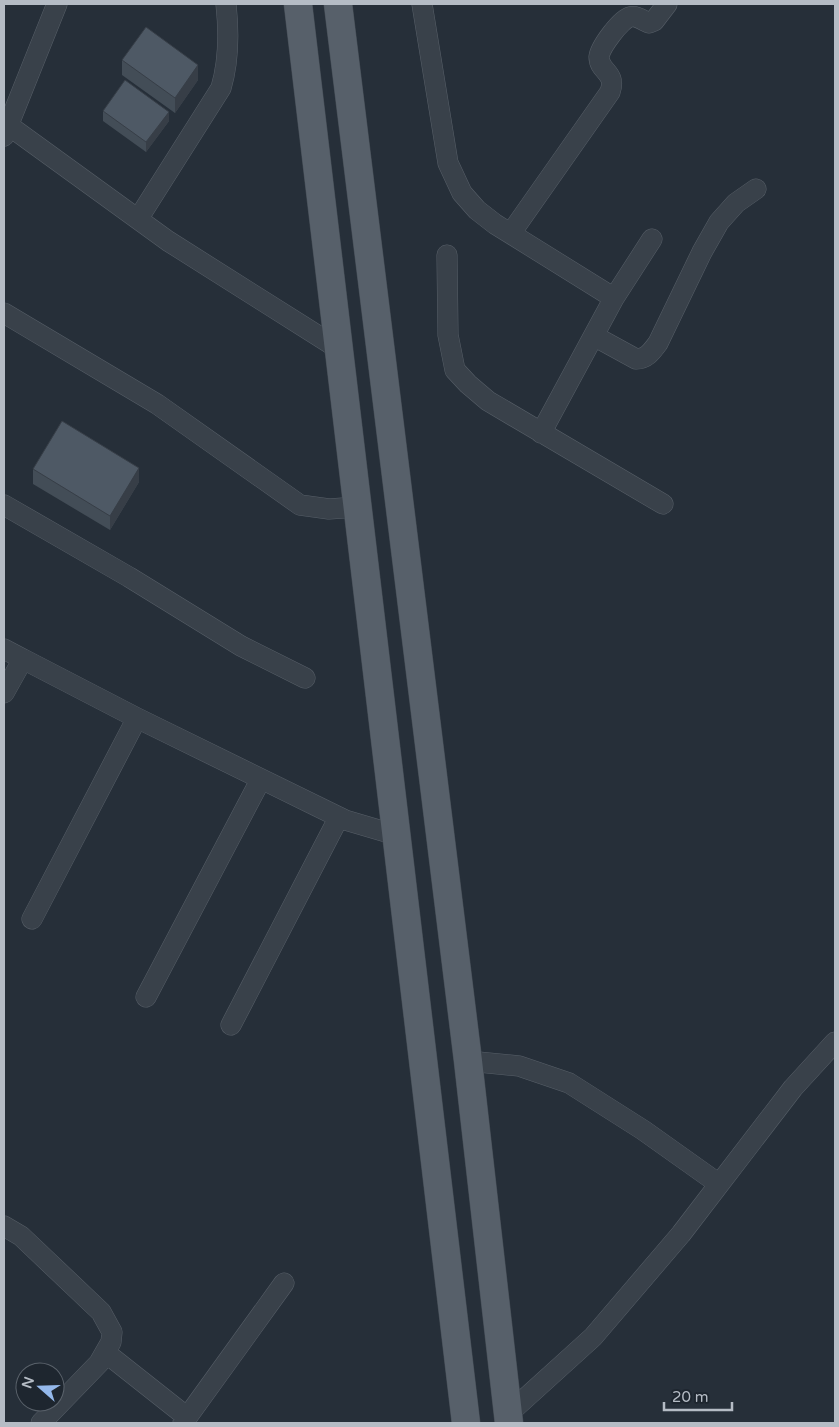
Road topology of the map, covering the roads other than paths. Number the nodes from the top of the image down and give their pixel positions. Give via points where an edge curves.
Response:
1 (57, 4) edge
2 (226, 4) edge
3 (298, 4) edge
4 (338, 4) edge
5 (422, 4) edge
6 (667, 4) edge
7 (6, 130) edge
8 (756, 189) dead end
9 (138, 219) junction
10 (511, 233) junction
11 (652, 239) dead end
12 (447, 254) dead end
13 (614, 298) junction
14 (4, 313) edge
15 (594, 336) junction
16 (339, 349) junction
17 (541, 432) junction
18 (663, 504) dead end
19 (4, 505) edge
20 (357, 507) junction
21 (4, 649) edge
22 (23, 659) junction
23 (305, 678) dead end
24 (4, 693) edge
25 (137, 718) junction
26 (261, 778) junction
27 (339, 817) junction
28 (396, 835) junction
29 (32, 919) dead end
30 (146, 997) dead end
31 (231, 1025) dead end
32 (835, 1042) edge
33 (468, 1061) junction
34 (719, 1184) junction
35 (4, 1226) edge
36 (284, 1283) dead end
37 (106, 1353) junction
38 (508, 1419) edge
39 (185, 1420) edge
40 (41, 1423) edge
41 (466, 1423) edge

1 - 7 street
2 - 9 street via 228,46 221,88
3 - 16 main road
4 - 33 main road
5 - 10 street via 448,163 462,192 477,210
6 - 10 street via 649,23 636,17 622,22 602,47 600,63 610,74 610,92
7 - 9 street
8 - 15 street via 736,203 720,222 650,354 636,359
9 - 16 street
10 - 13 street
11 - 13 street
12 - 17 street via 448,335 455,370 488,401
13 - 15 street
14 - 20 street via 158,404 300,505 329,509
15 - 17 street
16 - 20 main road
17 - 18 street
19 - 23 street via 241,646
20 - 28 main road
21 - 22 street
22 - 24 street
22 - 25 street
25 - 26 street
25 - 29 street
26 - 27 street
26 - 30 street
27 - 28 street
27 - 31 street
28 - 41 main road
32 - 34 street via 793,1088
33 - 34 street via 519,1066 569,1083
33 - 38 main road
34 - 38 street via 593,1337
35 - 37 street via 21,1236 101,1312 112,1332
36 - 39 street
37 - 39 street
37 - 40 street

